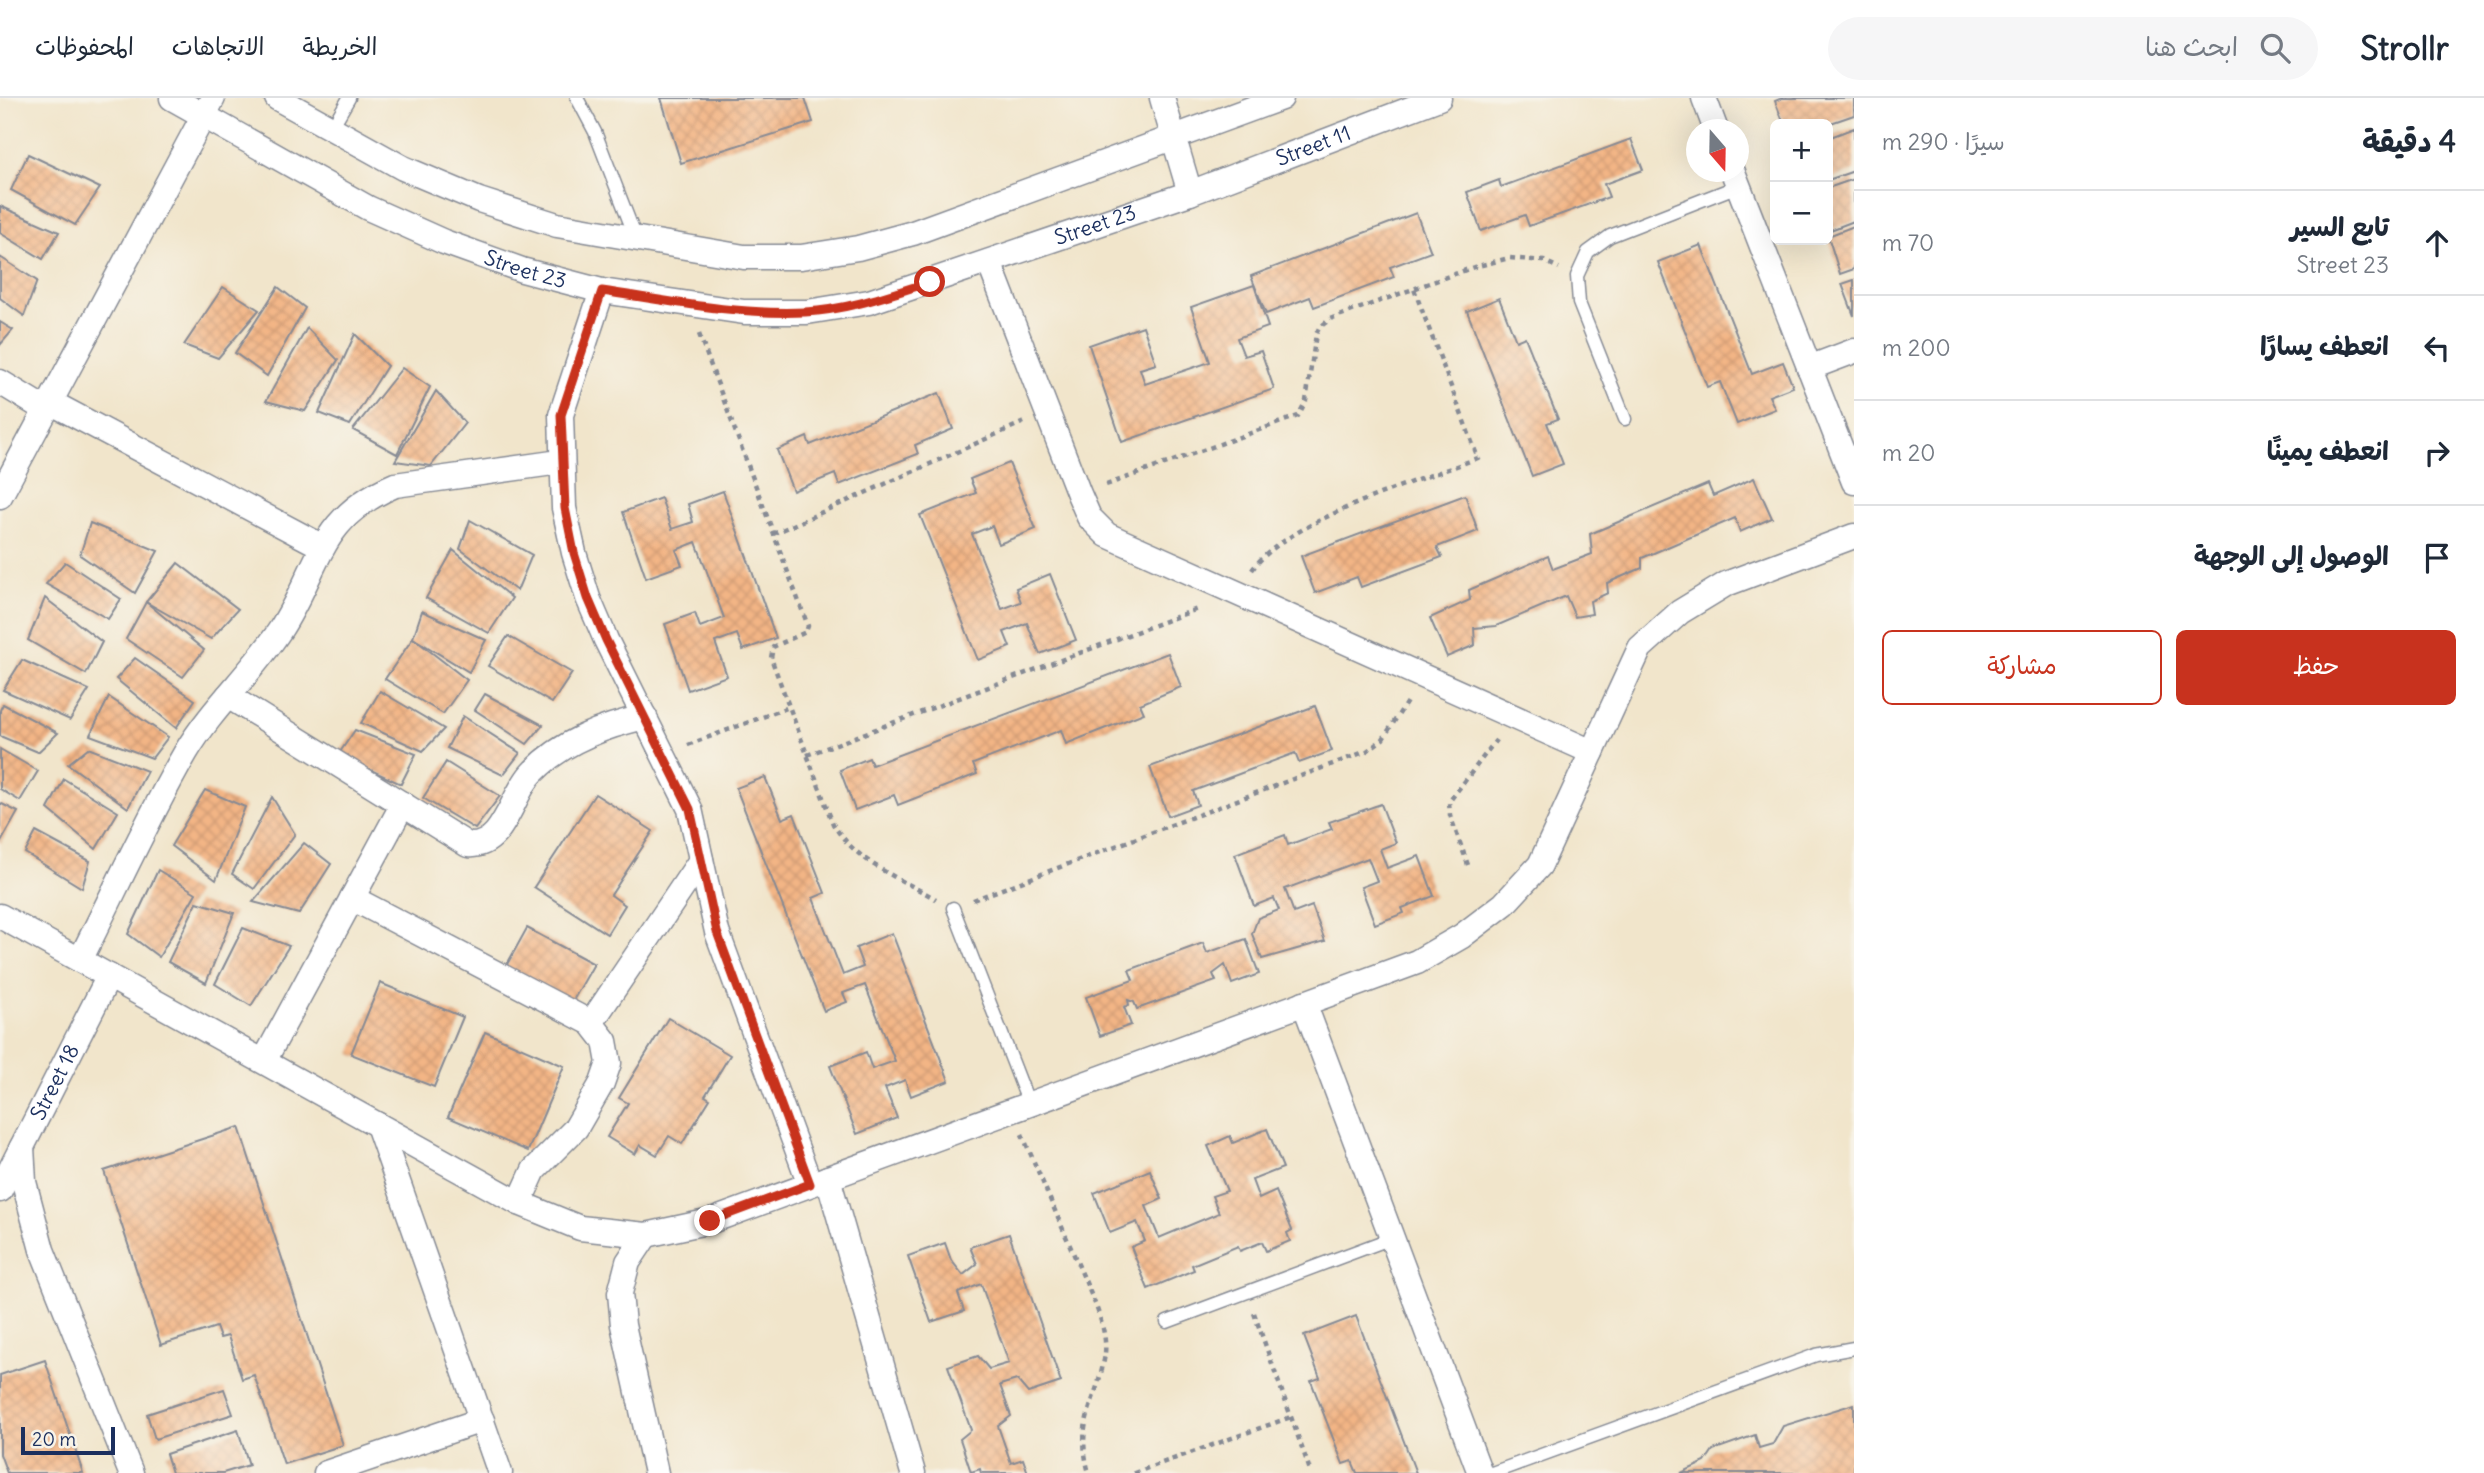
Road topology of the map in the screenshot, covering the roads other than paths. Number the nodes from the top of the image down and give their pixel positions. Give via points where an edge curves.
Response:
1 (172, 98) edge
2 (277, 98) edge
3 (349, 98) edge
4 (577, 98) edge
5 (1162, 98) edge
6 (1281, 98) edge
7 (1439, 98) edge
8 (1704, 98) edge
9 (208, 107) edge
10 (1712, 119) edge
11 (331, 129) junction
12 (1174, 139) junction
13 (1729, 182) edge
14 (1737, 182) edge
15 (1190, 193) junction
16 (637, 241) junction
17 (989, 262) junction
18 (602, 291) junction
19 (1854, 351) edge
20 (1809, 368) junction
21 (0, 382) edge
22 (48, 406) junction
23 (1625, 419) dead end
24 (560, 462) junction
25 (1854, 482) edge
26 (0, 496) edge
27 (1854, 536) edge
28 (323, 547) junction
29 (228, 696) junction
30 (645, 717) junction
31 (1592, 752) junction
32 (403, 804) junction
33 (701, 860) junction
34 (352, 898) junction
35 (953, 908) road end
36 (0, 916) edge
37 (80, 960) junction
38 (109, 975) junction
39 (1304, 1003) junction
40 (592, 1023) junction
41 (264, 1061) junction
42 (1020, 1107) junction
43 (378, 1125) junction
44 (22, 1147) junction
45 (819, 1181) junction
46 (0, 1190) edge
47 (519, 1202) junction
48 (646, 1235) junction
49 (1392, 1238) junction
50 (1167, 1322) dead end
51 (1854, 1348) edge
52 (482, 1420) junction
53 (131, 1473) edge
54 (326, 1473) edge
55 (500, 1473) edge
56 (656, 1473) edge
57 (913, 1473) edge
58 (1480, 1473) edge
59 (1492, 1473) edge

1 - 9 street, Street 23
2 - 11 street
3 - 11 lane
4 - 16 lane
5 - 12 street
6 - 12 street
7 - 15 street, Street 11
8 - 10 street
9 - 18 street, Street 23 via 368,208 443,242
9 - 22 street
11 - 16 street via 403,168 478,200 557,225
12 - 15 street
12 - 16 street via 913,233 858,248 801,257 744,257
13 - 23 lane via 1610,236 1588,252 1577,276 1579,303
14 - 20 street
15 - 17 street, Street 23
17 - 18 street, Street 23 via 869,302 807,312 744,312
17 - 31 street via 1079,494 1089,517 1107,535
18 - 24 street via 561,415
19 - 20 street
20 - 25 street
21 - 22 street
22 - 26 street
22 - 28 street
24 - 28 street via 394,485 349,511
24 - 30 street via 569,531 588,598
27 - 31 street via 1726,584 1680,612 1640,648
28 - 29 street via 283,625
29 - 32 street
29 - 37 street via 187,752
30 - 32 street via 583,736 555,753 530,774 485,844 468,845
30 - 33 street via 690,809
31 - 39 street via 1540,865 1504,904 1417,962
32 - 34 street
33 - 40 street
33 - 45 street via 717,932
34 - 40 street
34 - 41 street
35 - 42 lane
36 - 37 street
37 - 38 street
38 - 41 street
38 - 44 street, Street 18
39 - 42 street
39 - 49 street
40 - 47 street via 605,1041 609,1063 602,1083 576,1128 534,1170
41 - 43 street
42 - 45 street
43 - 47 street
43 - 52 street
44 - 46 street, Street 18
44 - 53 street via 31,1217
45 - 48 street via 710,1221
45 - 57 street
47 - 48 street via 580,1228
48 - 56 street via 628,1262 620,1293
49 - 50 lane
49 - 58 street
51 - 59 lane via 1816,1354
52 - 54 street
52 - 55 street

